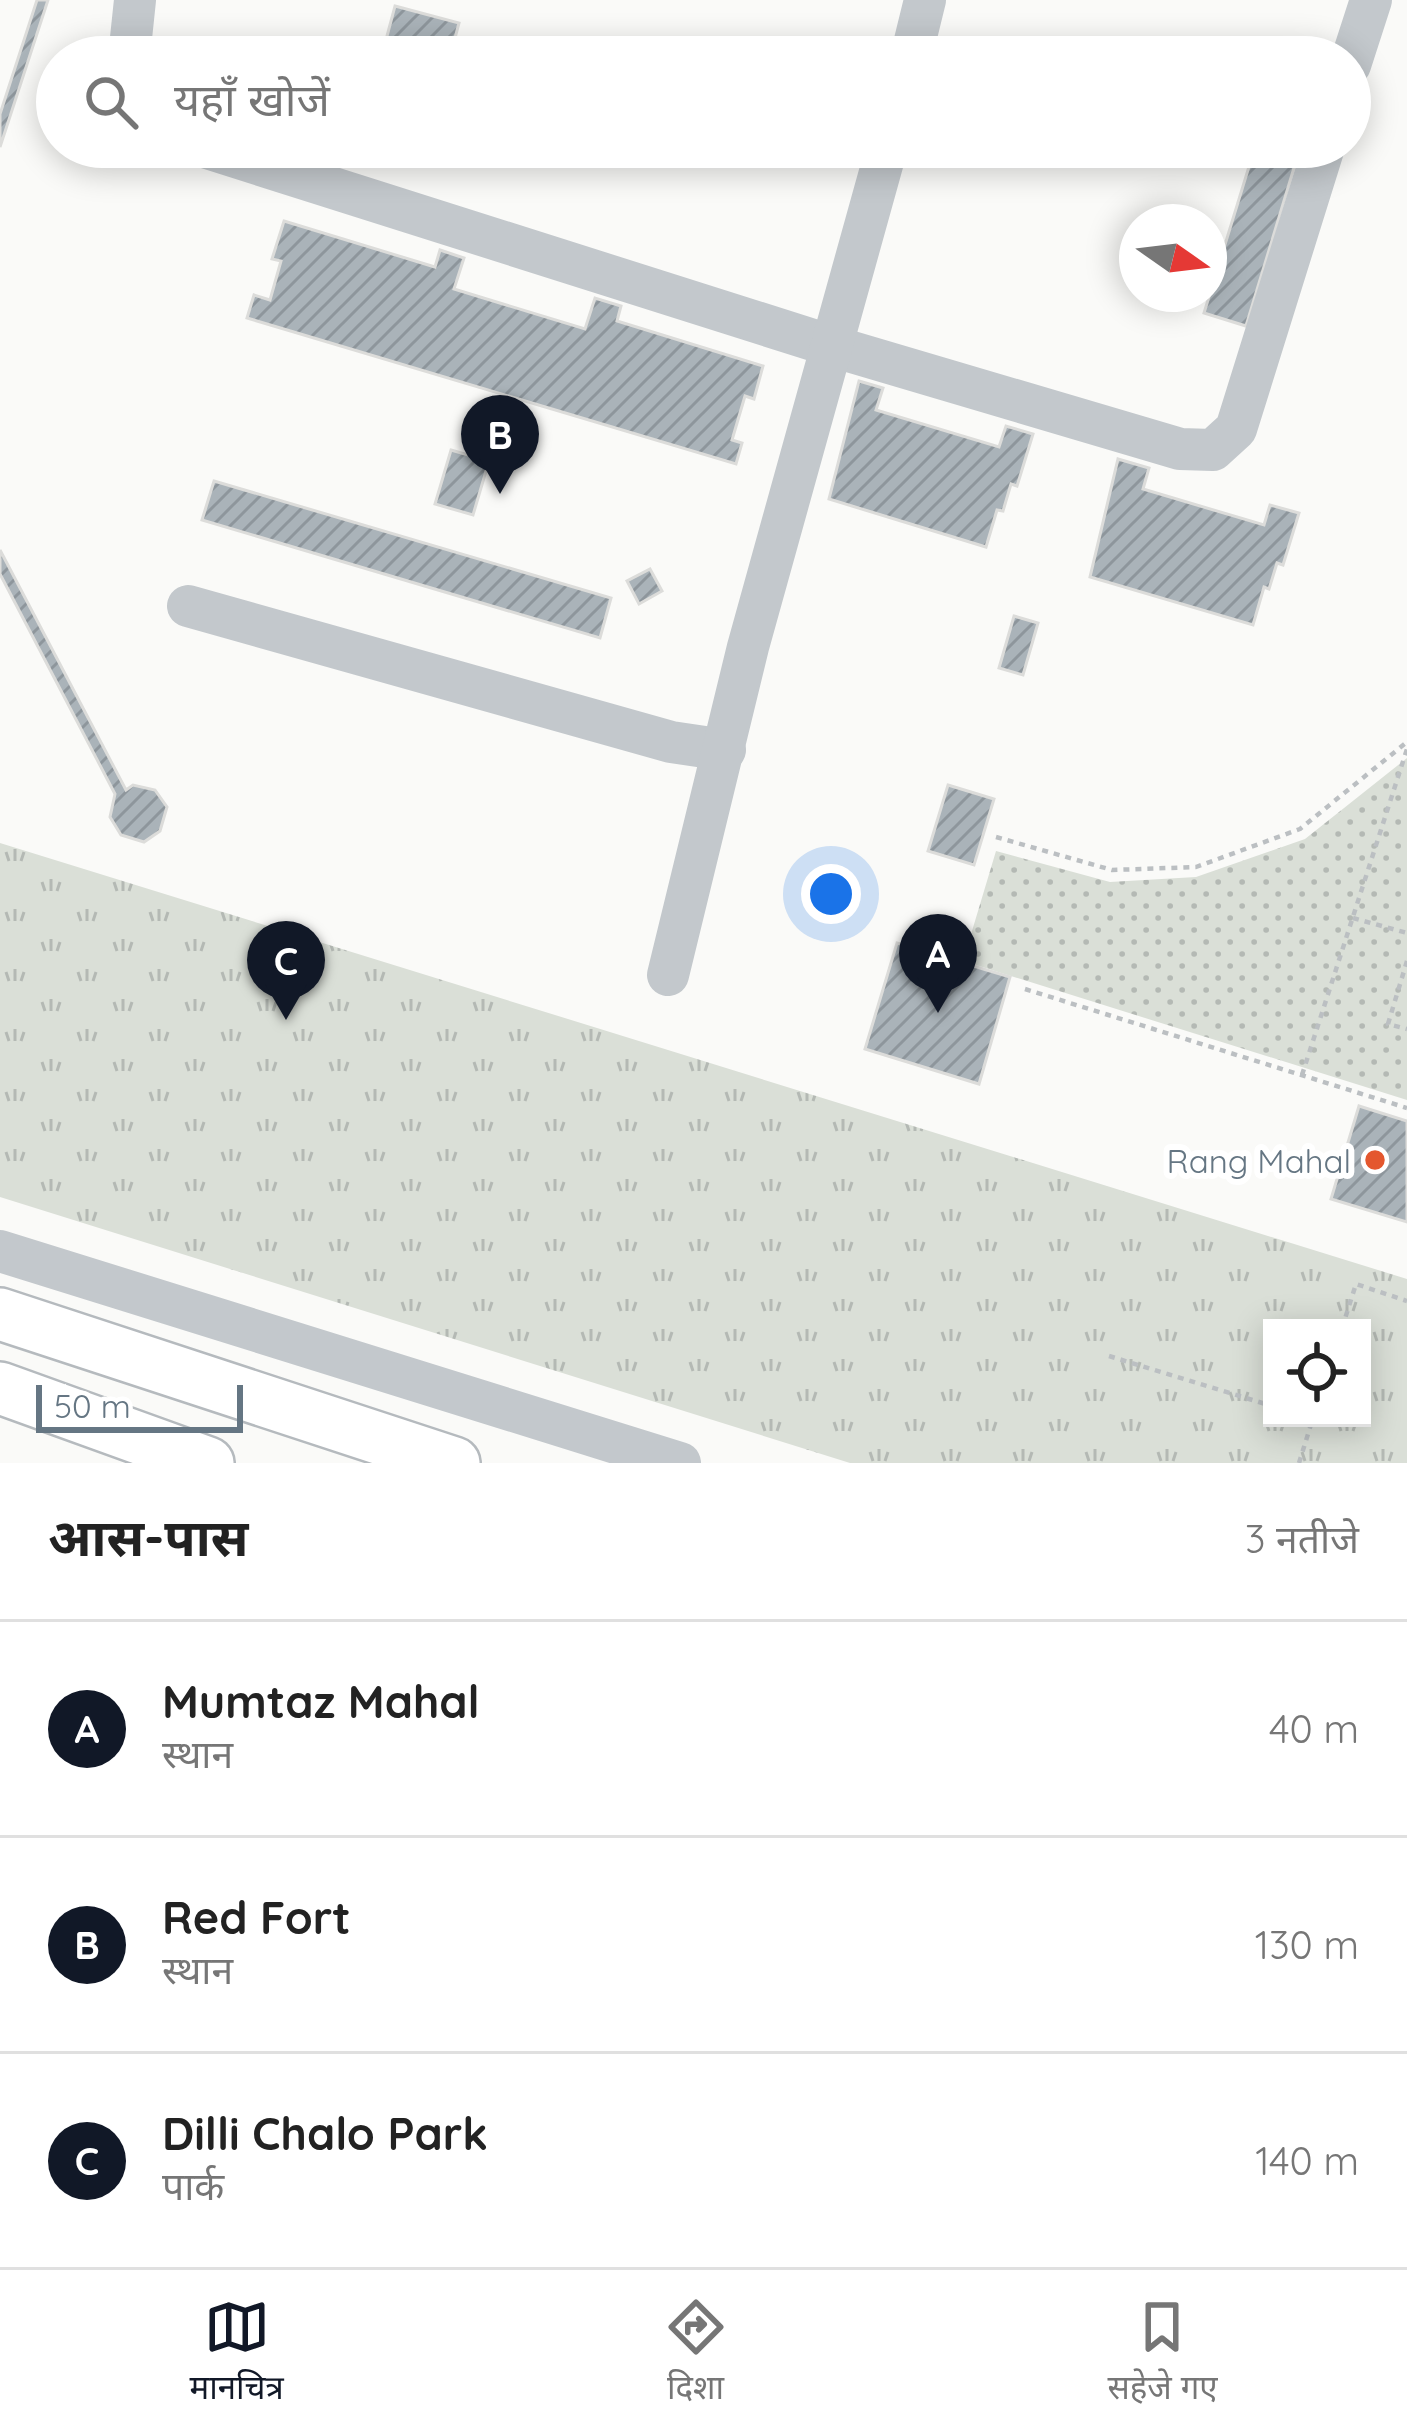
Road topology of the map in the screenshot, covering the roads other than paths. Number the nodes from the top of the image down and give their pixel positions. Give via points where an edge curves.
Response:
1 (134, 0) edge
2 (926, 0) edge
3 (1371, 0) edge
4 (131, 36) edge
5 (916, 36) edge
6 (1359, 36) edge
7 (271, 168) edge
8 (882, 168) edge
9 (1317, 168) edge
10 (835, 346) junction
11 (188, 606) dead end
12 (725, 750) junction
13 (668, 975) dead end
14 (0, 1251) edge
15 (0, 1314) edge
16 (0, 1388) edge
17 (208, 1463) edge
18 (454, 1463) edge
19 (680, 1463) edge

1 - 4 street
2 - 5 street
3 - 6 street
7 - 10 street
8 - 10 street
9 - 10 street via 1236,429 1213,450 1180,449
10 - 12 street
11 - 12 street via 671,742
12 - 13 street
14 - 19 street
15 - 18 main road
16 - 17 main road

